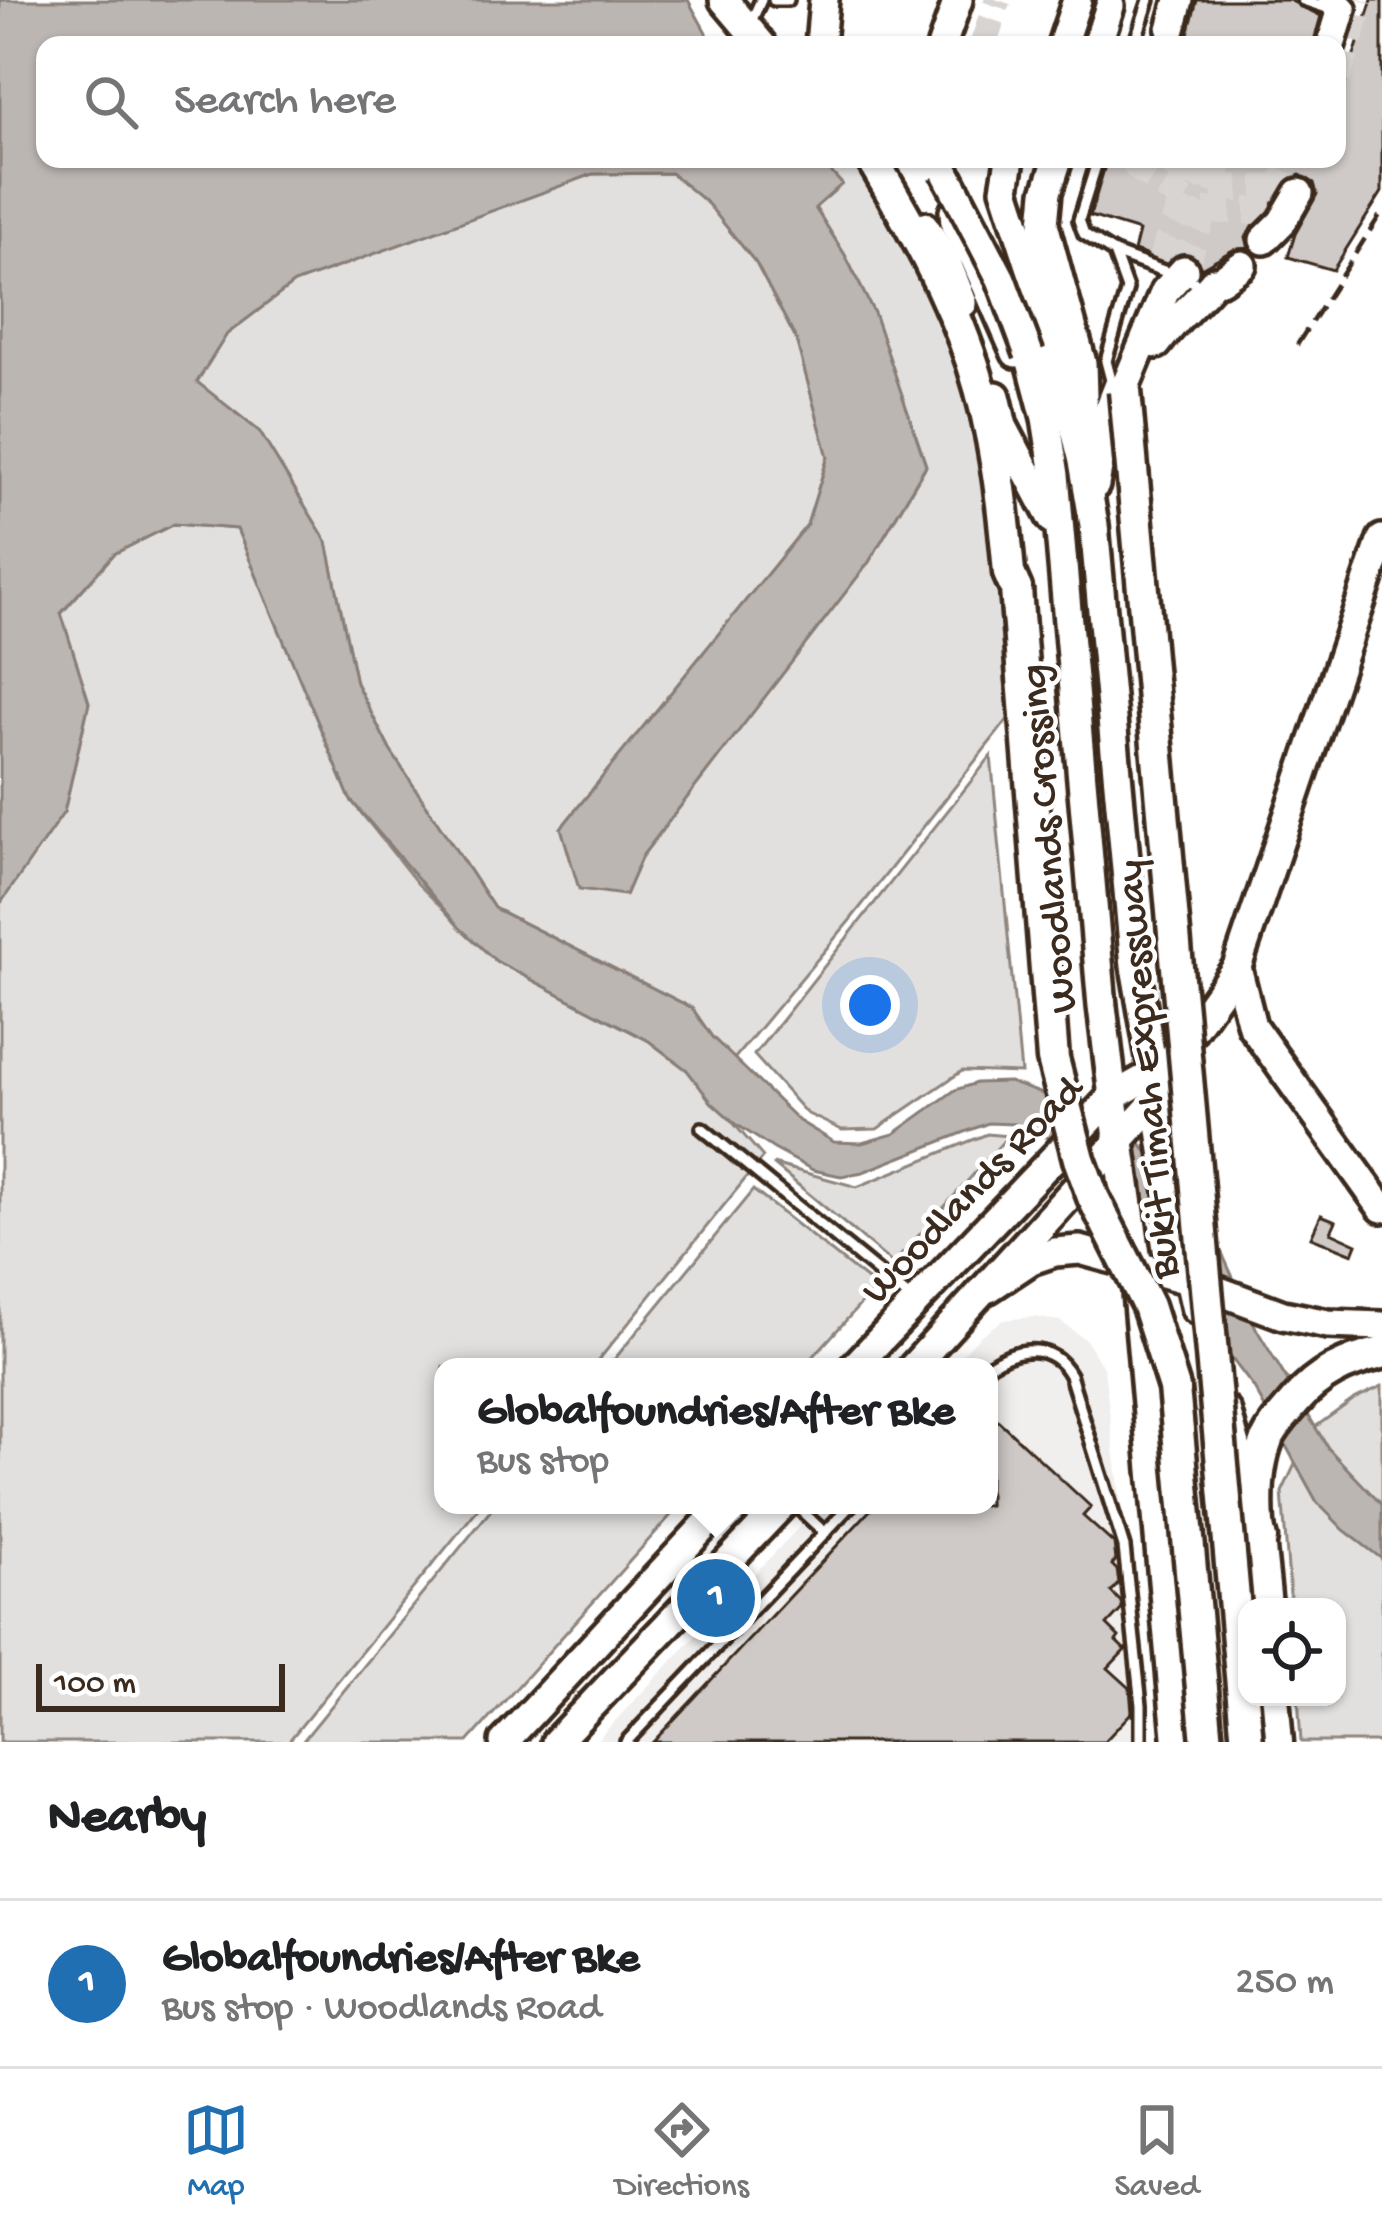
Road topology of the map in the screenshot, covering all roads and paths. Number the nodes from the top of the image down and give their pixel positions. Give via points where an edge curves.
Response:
1 (726, 0) edge
2 (774, 0) edge
3 (788, 0) edge
4 (809, 0) edge
5 (824, 0) edge
6 (958, 0) edge
7 (1077, 0) edge
8 (1149, 0) edge
9 (1179, 0) edge
10 (1303, 0) edge
11 (1110, 6) dead end
12 (1340, 6) edge
13 (753, 17) edge
14 (1171, 29) dead end
15 (810, 36) edge
16 (821, 36) edge
17 (945, 36) edge
18 (1065, 36) edge
19 (1099, 36) edge
20 (1137, 36) edge
21 (1333, 36) edge
22 (879, 168) edge
23 (882, 168) edge
24 (945, 168) edge
25 (1008, 168) edge
26 (1055, 168) edge
27 (1095, 168) edge
28 (1299, 194) tunnel mouth
29 (954, 211) dead end
30 (1264, 240) dead end
31 (1114, 253) junction
32 (1169, 270) junction
33 (1222, 278) joint
34 (1139, 356) junction
35 (1125, 391) junction
36 (1003, 426) junction
37 (1053, 458) junction
38 (1083, 461) junction
39 (1094, 525) junction
40 (1058, 531) junction
41 (1382, 539) edge
42 (1012, 549) junction
43 (1237, 967) junction
44 (1154, 1085) junction
45 (1112, 1096) junction
46 (702, 1128) dead end
47 (1118, 1138) junction
48 (1382, 1208) edge
49 (1136, 1265) junction
50 (989, 1288) junction
51 (1194, 1290) junction
52 (915, 1302) junction
53 (1382, 1326) edge
54 (1382, 1353) edge
55 (862, 1358) edge
56 (922, 1358) edge
57 (998, 1361) edge
58 (716, 1514) edge
59 (773, 1514) edge
60 (805, 1514) edge
61 (843, 1514) edge
62 (825, 1533) junction
63 (1261, 1539) junction
64 (1265, 1598) edge
65 (1274, 1706) edge
66 (504, 1742) edge
67 (556, 1742) edge
68 (626, 1742) edge
69 (1141, 1742) edge
70 (1179, 1742) edge
71 (1207, 1742) edge
72 (1247, 1742) edge
73 (1276, 1742) edge

1 - 13 main road
2 - 3 lane
4 - 15 main road
5 - 16 main road
6 - 17 main road
7 - 18 main road
8 - 20 lane
9 - 14 main road
10 - 12 lane
11 - 19 main road
12 - 21 main road
22 - 42 highway via 946,293 973,365
23 - 36 main road, Woodlands Crossing via 947,263
24 - 37 main road, bridge via 1001,279
25 - 38 main road, Woodlands Crossing via 1005,188
26 - 38 main road, Woodlands Crossing via 1044,224 1082,363
27 - 31 lane via 1079,220 1084,234
28 - 30 main road
29 - 37 main road, Woodlands Crossing
31 - 32 lane
31 - 38 lane via 1127,289 1106,361 1111,380
32 - 33 lane
32 - 34 main road, Woodlands Crossing via 1148,288
33 - 34 main road
34 - 35 main road, Woodlands Crossing
35 - 39 main road, Woodlands Crossing via 1098,454
35 - 72 highway, Bukit Timah Expressway, bridge
36 - 40 main road, Woodlands Crossing
36 - 42 highway
37 - 40 main road, Woodlands Crossing
38 - 39 main road, Woodlands Crossing
39 - 44 main road, Woodlands Crossing via 1135,966
40 - 45 main road, Woodlands Crossing
41 - 43 main road
42 - 71 highway, Bukit Timah Expressway, bridge via 1053,1059 1079,1159 1148,1306 1174,1388
43 - 44 main road
43 - 48 main road via 1252,1026
44 - 45 main road, Woodlands Road
44 - 47 main road, Woodlands Road
44 - 51 highway
45 - 47 main road, Woodlands Crossing
45 - 52 main road, Woodlands Road
46 - 52 lane
47 - 49 highway
47 - 50 main road, Woodlands Road
49 - 50 main road via 1092,1251 1055,1252
49 - 51 main road
49 - 70 highway
50 - 56 main road, Woodlands Road
51 - 53 main road via 1328,1324
51 - 63 highway
52 - 55 main road, Woodlands Road
54 - 63 highway via 1311,1383 1270,1433 1261,1462
57 - 69 lane via 1036,1350 1062,1360 1070,1375 1124,1547
58 - 66 main road
59 - 67 main road
60 - 62 lane
61 - 62 lane
62 - 68 lane
63 - 64 highway
65 - 73 highway

